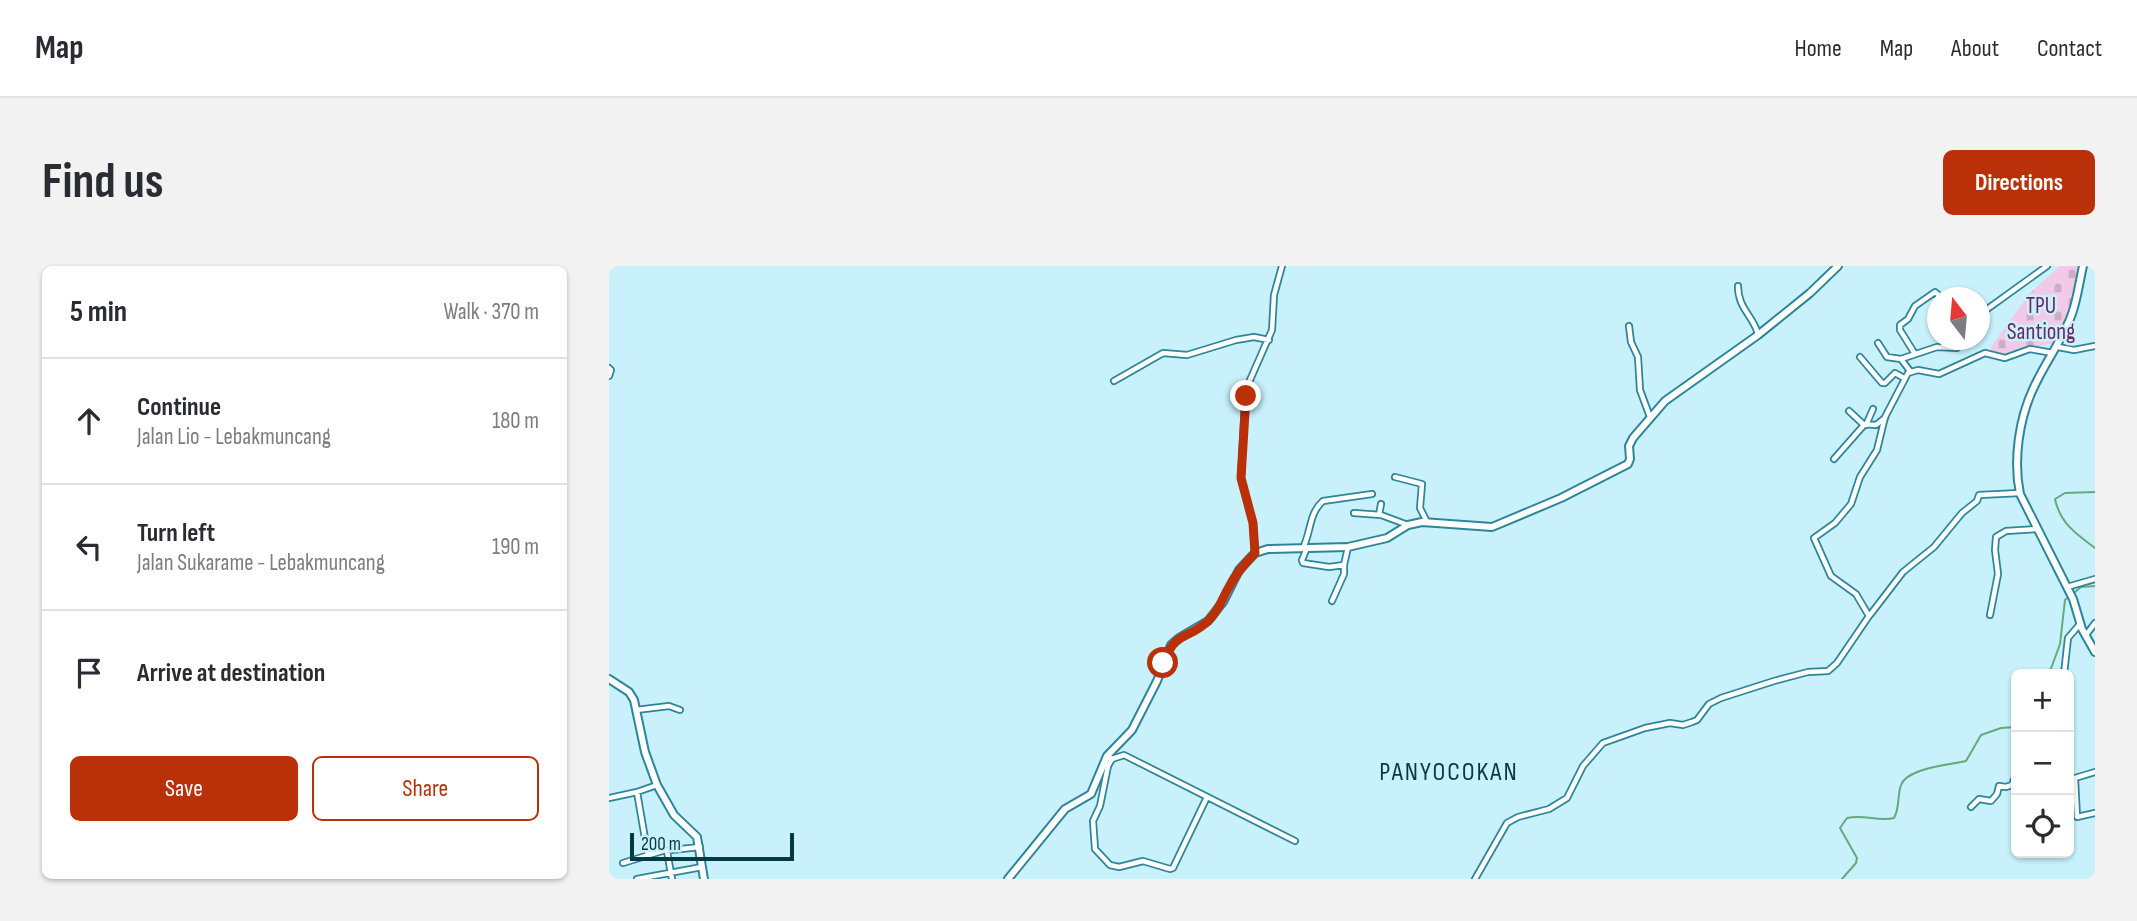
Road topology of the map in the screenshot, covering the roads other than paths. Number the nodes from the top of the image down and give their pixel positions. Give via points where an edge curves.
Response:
1 (1282, 266) edge
2 (1837, 266) edge
3 (2047, 266) edge
4 (2083, 266) edge
5 (1738, 286) dead end
6 (1927, 298) edge
7 (1990, 307) edge
8 (1629, 326) dead end
9 (1758, 335) junction
10 (1269, 340) junction
11 (1878, 343) dead end
12 (2095, 346) edge
13 (2058, 347) junction
14 (1928, 350) edge
15 (2053, 353) junction
16 (1915, 354) junction
17 (1860, 357) dead end
18 (1901, 359) junction
19 (609, 368) edge
20 (1910, 371) junction
21 (609, 376) edge
22 (1904, 378) junction
23 (1114, 381) dead end
24 (1873, 409) dead end
25 (1849, 411) dead end
26 (1650, 417) junction
27 (1885, 417) junction
28 (1865, 425) junction
29 (1834, 459) dead end
30 (1395, 477) dead end
31 (2020, 493) junction
32 (1372, 494) dead end
33 (1381, 504) dead end
34 (1353, 513) dead end
35 (1379, 515) junction
36 (1427, 522) junction
37 (1408, 525) junction
38 (2037, 529) junction
39 (1348, 547) junction
40 (1305, 548) junction
41 (1255, 553) junction
42 (1344, 565) junction
43 (2095, 579) edge
44 (2067, 588) junction
45 (1332, 601) dead end
46 (1990, 615) dead end
47 (1869, 616) junction
48 (2095, 623) edge
49 (2080, 624) junction
50 (2085, 636) junction
51 (2095, 652) edge
52 (2065, 669) edge
53 (609, 679) edge
54 (636, 710) junction
55 (680, 710) dead end
56 (1109, 757) junction
57 (2095, 772) edge
58 (657, 785) junction
59 (2011, 785) edge
60 (637, 792) junction
61 (609, 797) edge
62 (1207, 797) junction
63 (1971, 807) dead end
64 (2095, 813) edge
65 (1295, 841) dead end
66 (700, 847) junction
67 (667, 851) junction
68 (648, 857) junction
69 (623, 863) dead end
70 (702, 867) junction
71 (671, 872) junction
72 (637, 879) edge
73 (672, 879) edge
74 (704, 879) edge
75 (1008, 879) edge
76 (1475, 879) edge

1 - 10 street
2 - 9 street
3 - 7 street
4 - 13 street via 2072,315
5 - 9 street via 1741,304
6 - 16 street via 1900,325
8 - 26 street via 1638,357 1640,390
9 - 26 street
10 - 23 street via 1237,340 1187,355 1163,354
10 - 41 street via 1250,380 1244,423 1241,478 1253,523
11 - 18 street via 1887,357
12 - 13 street
13 - 15 street
14 - 16 street
15 - 20 street via 2027,349 2005,358 1985,353 1939,374
15 - 31 street via 2030,395 2020,432
16 - 18 street
17 - 22 street via 1882,383 1895,373
18 - 20 street
19 - 21 street
20 - 22 street
22 - 27 street
24 - 28 street
25 - 28 street
26 - 36 street via 1631,442 1627,464 1561,498 1493,527
27 - 28 street via 1876,425
27 - 47 street via 1877,450 1860,477 1851,504 1814,538 1831,576 1856,594
28 - 29 street
30 - 36 street via 1422,484 1420,508
31 - 38 street
31 - 47 street via 1979,495 1934,547 1903,572
32 - 40 street via 1323,501 1312,515
33 - 35 street
34 - 35 street
35 - 37 street
36 - 37 street
37 - 39 street via 1387,538
38 - 44 street
38 - 46 street via 2006,531 1996,537 1999,574
39 - 40 street
39 - 42 street
40 - 41 street
40 - 42 street via 1304,564
41 - 56 street via 1208,621 1171,645 1132,730
42 - 45 street
43 - 44 street
44 - 49 street
47 - 76 street via 1828,671 1808,672 1721,698 1692,723 1644,728 1602,743 1583,766 1567,798 1507,823
48 - 50 street
49 - 50 street
49 - 52 street via 2068,638
50 - 51 street
53 - 54 street via 631,694
54 - 55 street via 669,706
54 - 58 street
56 - 62 street via 1124,755
56 - 62 street via 1092,829 1095,849 1110,865 1143,861 1173,868
56 - 75 street via 1091,794 1065,809
57 - 64 street via 2075,778 2077,817
58 - 60 street
58 - 66 street
59 - 63 street via 1999,785 1991,801 1979,799
60 - 61 street
60 - 68 street
62 - 65 street
66 - 67 street
66 - 70 street
67 - 68 street
67 - 71 street
68 - 69 street
70 - 71 street
70 - 74 street
71 - 72 street
71 - 73 street

